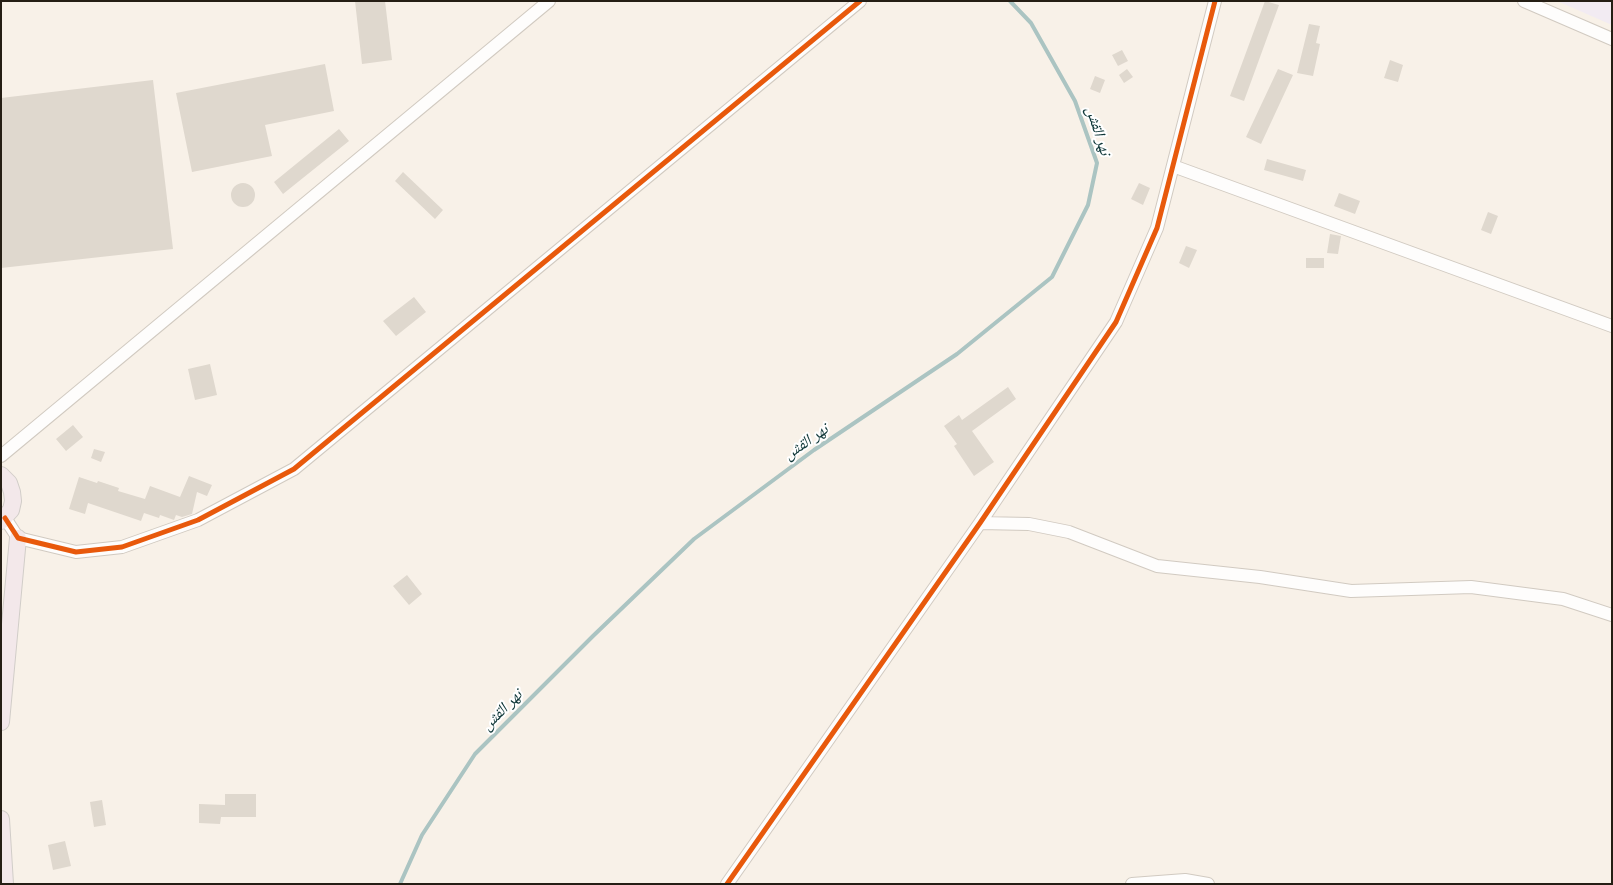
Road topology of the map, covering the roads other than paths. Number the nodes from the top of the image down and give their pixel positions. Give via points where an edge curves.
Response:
1 (549, 1) edge
2 (860, 1) edge
3 (1215, 1) edge
4 (1524, 1) edge
5 (1612, 39) edge
6 (1173, 166) junction
7 (1612, 326) edge
8 (1, 456) edge
9 (1, 475) edge
10 (3, 520) edge
11 (980, 523) junction
12 (18, 538) junction
13 (1612, 615) edge
14 (1, 722) edge
15 (1, 819) edge
16 (6, 884) edge
17 (727, 884) edge
18 (1132, 884) edge
19 (1208, 884) edge

1 - 8 street
2 - 12 street via 294,469 198,520 122,547 76,552
3 - 6 street
4 - 5 street
6 - 7 street
6 - 11 street via 1157,228 1116,322
9 - 10 main road via 8,483 13,501
10 - 12 street
11 - 13 street via 1029,524 1069,532 1157,566 1351,591 1471,587 1563,598
11 - 17 street
12 - 14 main road
15 - 16 main road
18 - 19 street via 1185,880

